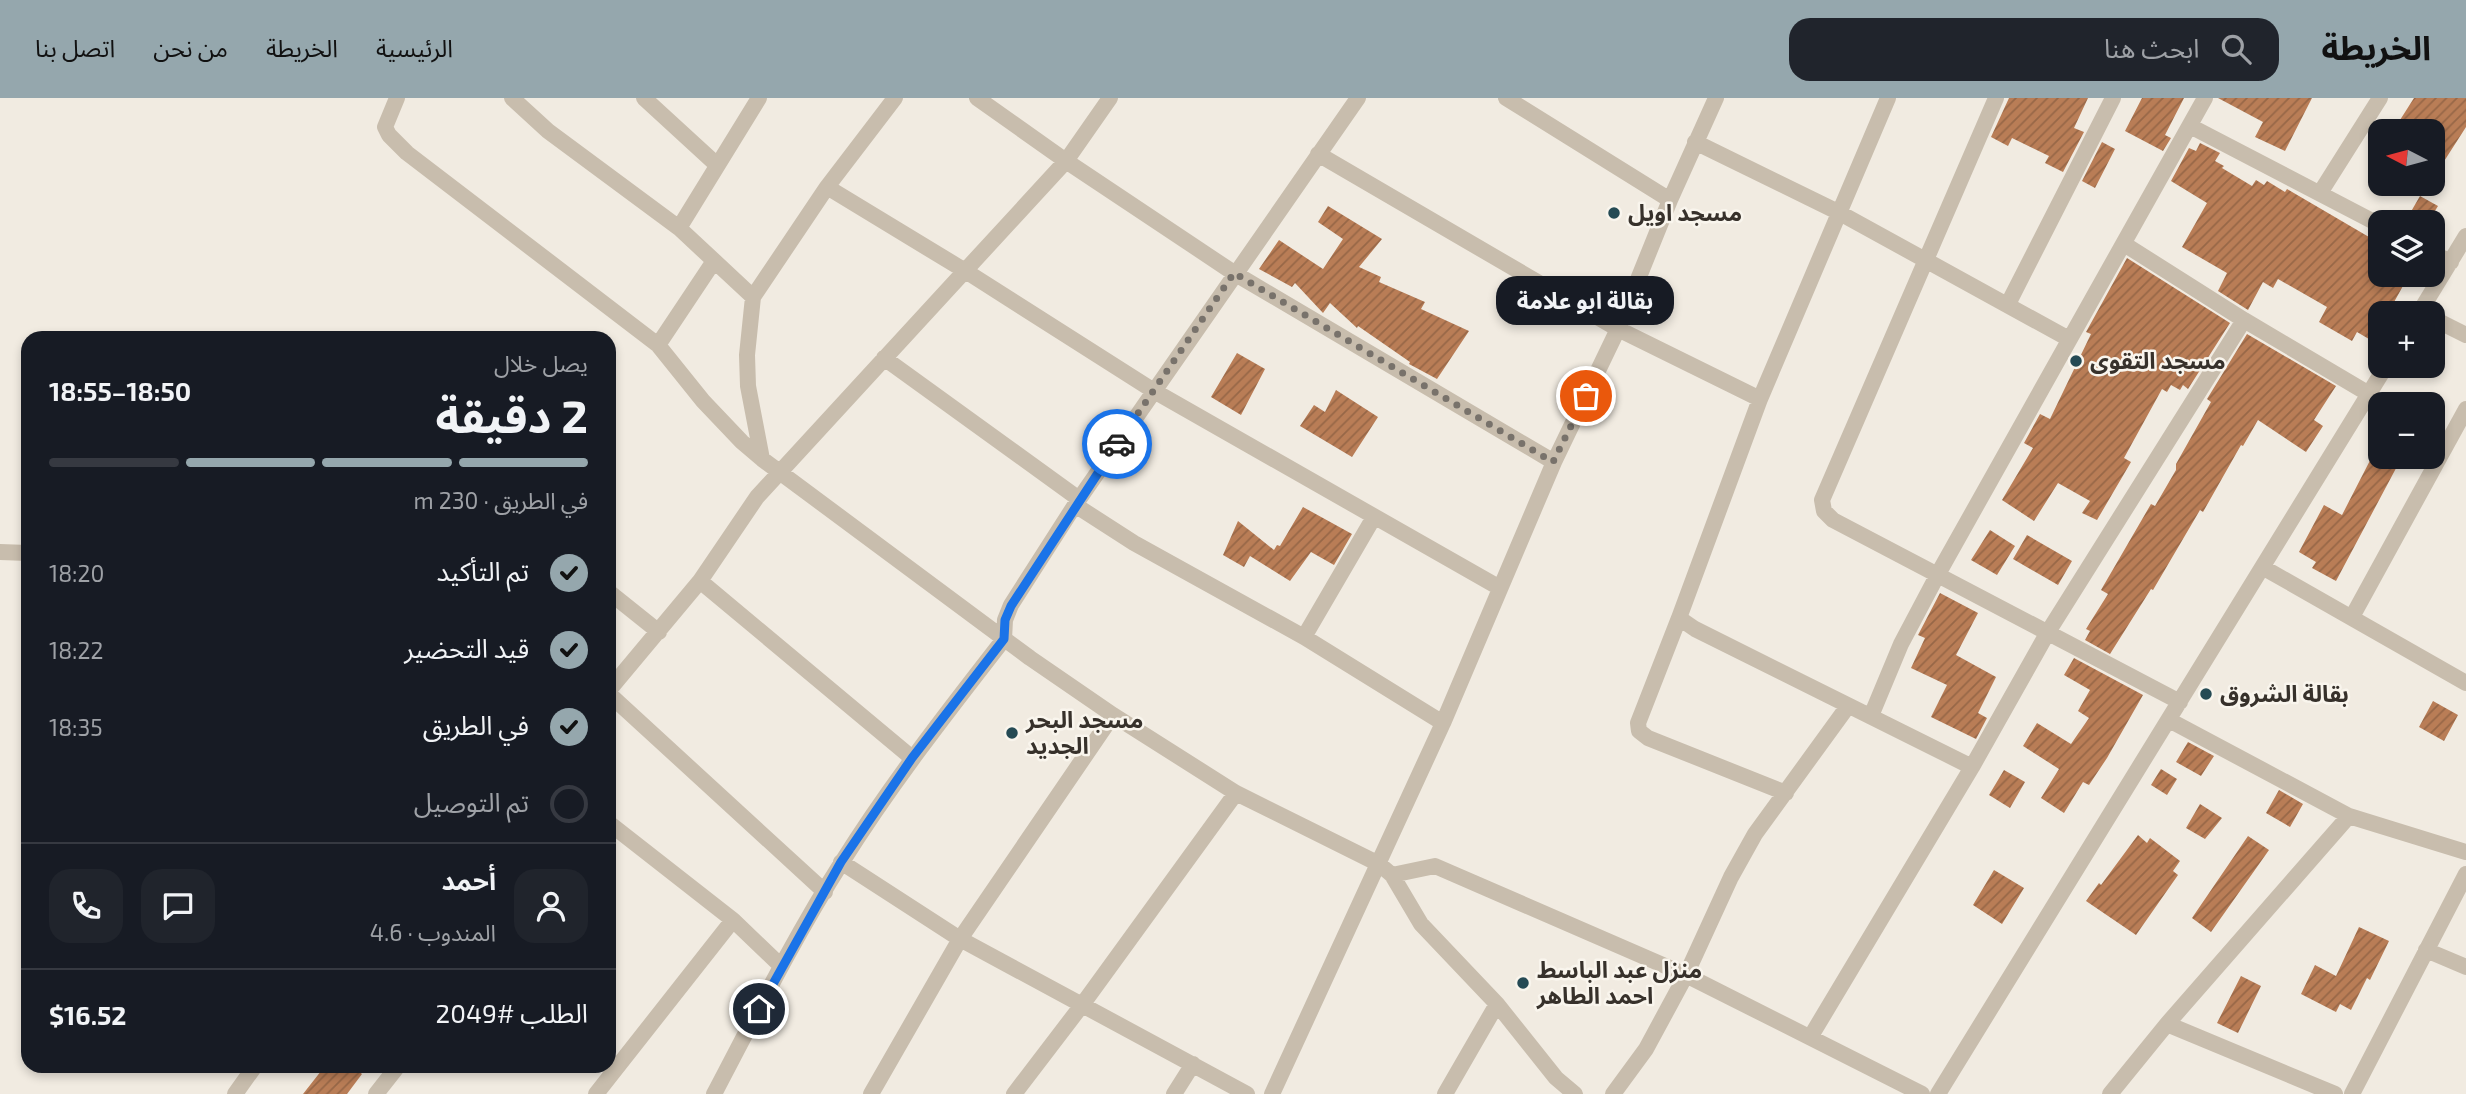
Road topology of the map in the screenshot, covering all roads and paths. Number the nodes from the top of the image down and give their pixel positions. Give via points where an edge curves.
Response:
1 (397, 98) edge
2 (512, 98) edge
3 (644, 98) edge
4 (759, 98) edge
5 (895, 98) edge
6 (976, 98) edge
7 (1110, 98) edge
8 (1358, 98) edge
9 (1506, 98) edge
10 (1716, 98) edge
11 (1888, 98) edge
12 (1996, 98) edge
13 (2113, 98) edge
14 (2204, 98) edge
15 (2380, 98) edge
16 (2190, 126) junction
17 (1695, 142) junction
18 (1318, 154) junction
19 (1066, 161) junction
20 (717, 165) junction
21 (827, 187) junction
22 (2320, 193) junction
23 (1670, 200) junction
24 (1838, 212) junction
25 (2368, 219) edge
26 (679, 228) junction
27 (2466, 236) edge
28 (2124, 244) junction
29 (2445, 259) edge
30 (714, 261) junction
31 (1924, 261) junction
32 (2451, 262) junction
33 (967, 272) junction
34 (1234, 273) junction
35 (753, 297) junction
36 (2430, 301) edge
37 (2008, 304) junction
38 (2244, 320) junction
39 (2445, 325) edge
40 (1618, 329) junction
41 (2466, 335) edge
42 (2069, 339) junction
43 (658, 345) junction
44 (884, 358) junction
45 (1153, 391) junction
46 (2368, 393) edge
47 (2368, 396) edge
48 (1760, 399) junction
49 (2466, 409) edge
50 (762, 459) junction
51 (1553, 462) junction
52 (780, 471) junction
53 (1077, 502) junction
54 (1374, 517) junction
55 (0, 552) edge
56 (21, 553) edge
57 (2264, 568) junction
58 (1938, 574) junction
59 (700, 581) junction
60 (1500, 587) junction
61 (616, 598) edge
62 (2352, 617) junction
63 (1679, 618) junction
64 (659, 632) junction
65 (2048, 632) junction
66 (1304, 636) junction
67 (1004, 639) junction
68 (2466, 683) edge
69 (616, 684) edge
70 (616, 698) edge
71 (2180, 702) junction
72 (1848, 706) junction
73 (1113, 715) junction
74 (1871, 716) junction
75 (2169, 720) junction
76 (1443, 723) junction
77 (912, 758) junction
78 (1972, 768) junction
79 (1236, 793) junction
80 (1786, 793) junction
81 (2349, 816) junction
82 (616, 828) edge
83 (2466, 852) edge
84 (841, 862) junction
85 (1379, 864) junction
86 (2466, 874) edge
87 (1392, 875) junction
88 (825, 892) junction
89 (733, 920) junction
90 (960, 939) junction
91 (2426, 950) junction
92 (781, 966) junction
93 (2466, 967) edge
94 (1686, 975) junction
95 (1497, 1004) junction
96 (1082, 1005) junction
97 (2167, 1024) junction
98 (1811, 1036) junction
99 (1194, 1064) junction
100 (250, 1073) edge
101 (392, 1073) edge
102 (603, 1092) edge
103 (234, 1094) edge
104 (376, 1094) edge
105 (714, 1094) edge
106 (871, 1094) edge
107 (1014, 1094) edge
108 (1174, 1094) edge
109 (1247, 1094) edge
110 (1272, 1094) edge
111 (1445, 1094) edge
112 (1575, 1094) edge
113 (1613, 1094) edge
114 (1922, 1094) edge
115 (1938, 1094) edge
116 (2110, 1094) edge
117 (2335, 1094) edge
118 (2352, 1094) edge

1 - 43 street via 385,127 407,153
2 - 26 street via 548,131
3 - 20 street
4 - 20 street
5 - 21 street
6 - 19 street
7 - 19 street
8 - 18 street
9 - 23 street
10 - 17 street
11 - 24 street
12 - 31 street
13 - 37 street
14 - 16 street
15 - 22 street
16 - 22 street
16 - 28 street
17 - 23 street
17 - 24 street
18 - 34 street
18 - 40 street
19 - 33 street
19 - 34 street
20 - 26 street
21 - 33 street
21 - 35 street
22 - 25 street
23 - 40 street
24 - 31 street
24 - 48 street
26 - 30 street
27 - 32 street
28 - 38 street
28 - 42 street
29 - 32 street
30 - 35 street
30 - 43 street
31 - 37 street
31 - 58 street via 1822,500 1824,511 1833,520
32 - 36 street
33 - 44 street
33 - 45 street
34 - 45 street
34 - 51 street
35 - 50 street via 748,386
37 - 42 street
38 - 46 street
38 - 65 street
39 - 41 street
40 - 48 street
40 - 51 street
42 - 58 street
43 - 50 street via 703,401
44 - 52 street
44 - 53 street
45 - 53 street
45 - 54 street
47 - 57 street
48 - 63 street
49 - 62 street
50 - 52 street
51 - 60 street
52 - 59 street
52 - 67 street
53 - 66 street via 1134,543
53 - 67 street via 1011,606
54 - 60 street
54 - 66 street
55 - 56 street
57 - 62 street
57 - 71 street
58 - 65 street
58 - 74 street via 1901,644
59 - 64 street
59 - 77 street
60 - 76 street
61 - 64 street
62 - 68 street
63 - 72 street
63 - 80 street via 1638,723 1639,731
64 - 69 street
65 - 71 street
65 - 78 street
66 - 76 street
67 - 73 street
67 - 77 street
70 - 88 street
71 - 75 street
72 - 74 street
72 - 80 street
73 - 79 street
73 - 90 street
74 - 78 street
75 - 81 street
75 - 115 street
76 - 85 street
77 - 84 street
78 - 98 street
79 - 85 street
79 - 96 street
80 - 94 street via 1731,877
81 - 83 street
81 - 97 street
82 - 89 street
84 - 88 street
84 - 90 street
85 - 87 street
85 - 110 street
86 - 91 street
87 - 94 street via 1435,866
87 - 95 street via 1421,923
88 - 92 street
89 - 92 street
89 - 102 street
90 - 96 street
90 - 106 street
91 - 93 street
91 - 118 street
92 - 105 street
94 - 98 street
94 - 113 street via 1646,1049
95 - 111 street
95 - 112 street via 1531,1049
96 - 99 street
96 - 107 street
97 - 116 street
97 - 117 street
98 - 114 street
99 - 108 street
99 - 109 street
100 - 103 street
101 - 104 street

